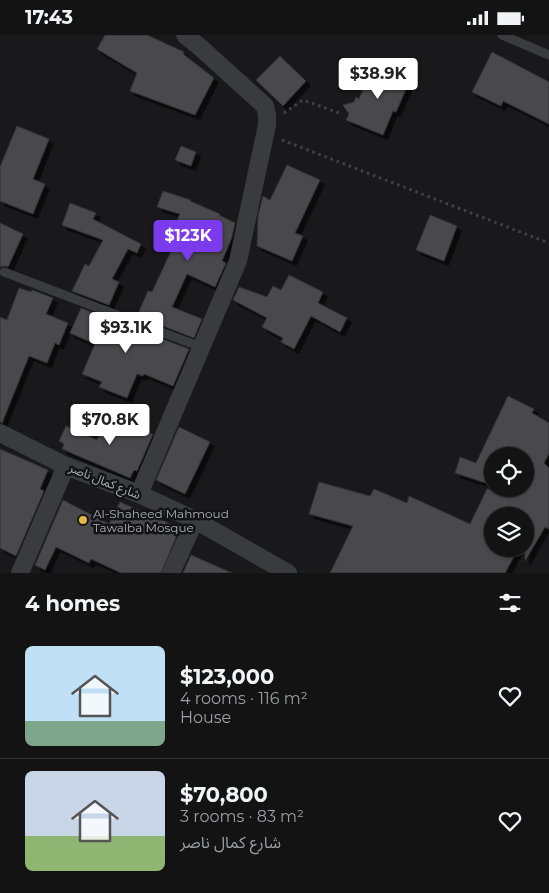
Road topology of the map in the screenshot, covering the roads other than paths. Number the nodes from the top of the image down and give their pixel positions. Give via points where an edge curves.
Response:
1 (185, 35) edge
2 (502, 35) edge
3 (549, 55) edge
4 (4, 272) dead end
5 (201, 347) junction
6 (0, 433) edge
7 (66, 466) junction
8 (139, 494) junction
9 (194, 520) junction
10 (20, 573) edge
11 (172, 573) edge
12 (287, 573) edge

1 - 5 street via 265,106 268,115 238,261
2 - 3 lane
4 - 5 lane
5 - 8 street
6 - 7 street, شارع كمال ناصر
7 - 8 street, شارع كمال ناصر
7 - 10 street
8 - 9 street, شارع كمال ناصر
9 - 11 street
9 - 12 street, شارع كمال ناصر

